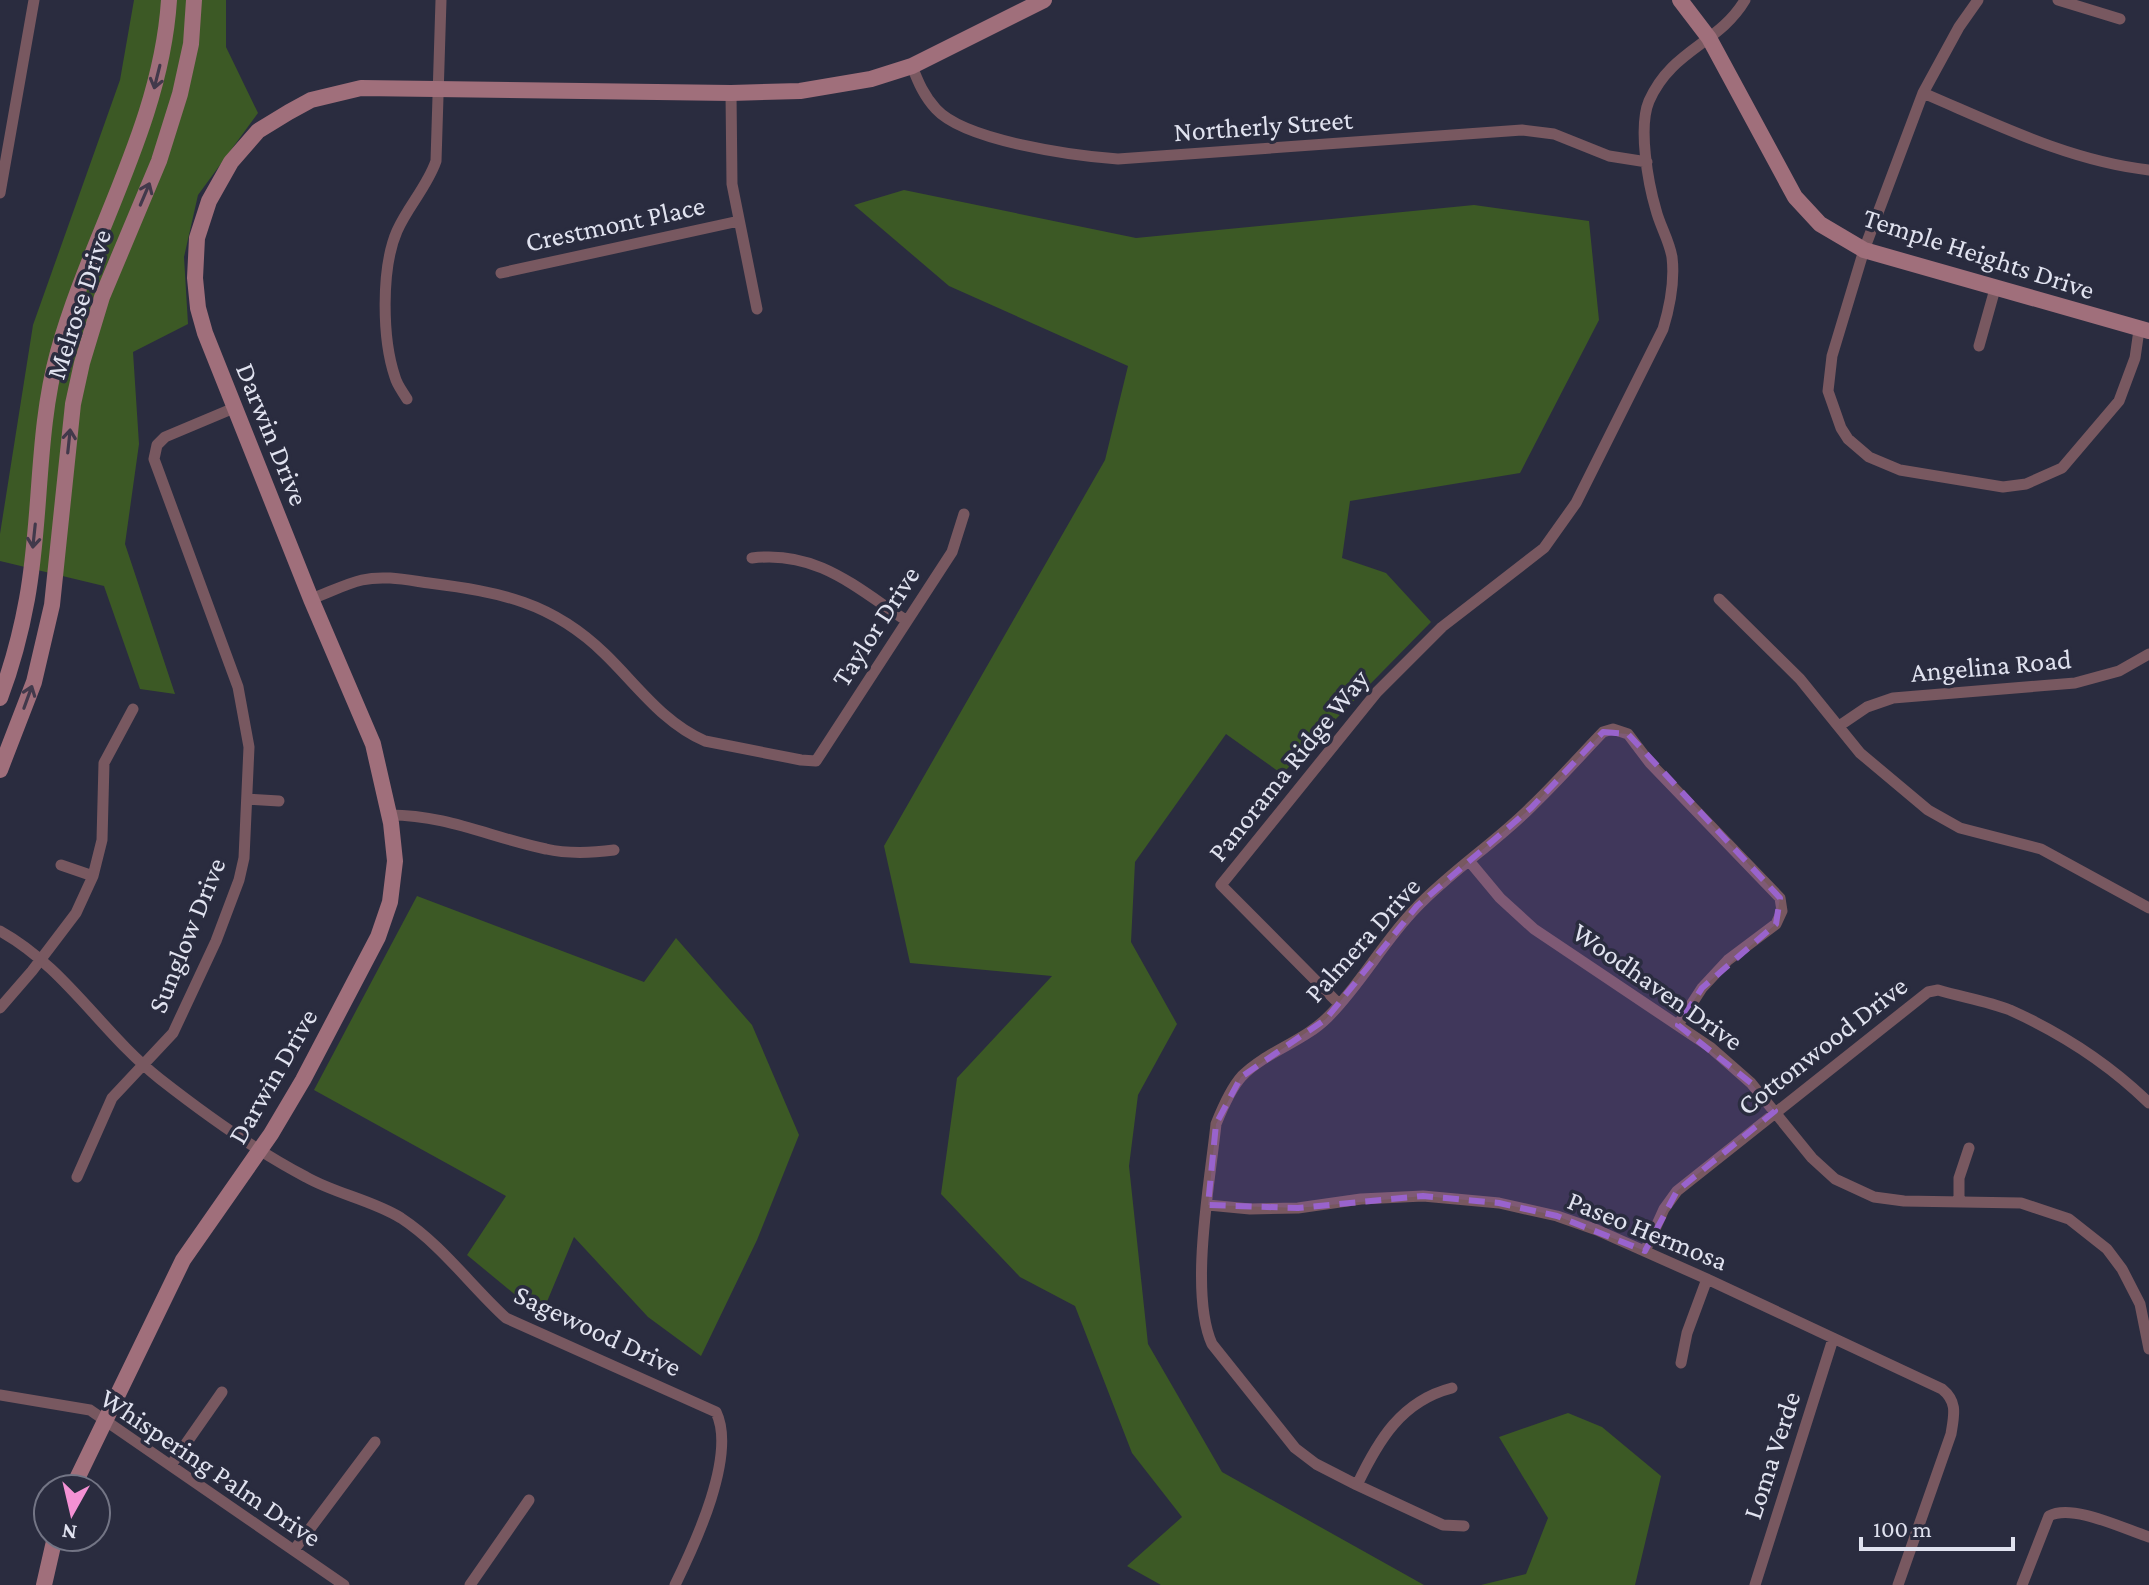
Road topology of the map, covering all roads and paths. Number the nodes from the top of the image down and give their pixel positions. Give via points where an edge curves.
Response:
1 (34, 0) edge
2 (169, 0) edge
3 (194, 0) edge
4 (441, 0) edge
5 (1044, 0) edge
6 (1680, 0) edge
7 (1745, 0) edge
8 (1978, 0) edge
9 (2058, 0) edge
10 (2120, 19) dead end
11 (1709, 38) junction
12 (912, 66) junction
13 (440, 88) junction
14 (731, 93) junction
15 (1923, 93) junction
16 (1647, 162) junction
17 (2149, 170) edge
18 (0, 193) edge
19 (739, 221) junction
20 (1864, 250) junction
21 (501, 273) dead end
22 (1995, 289) junction
23 (757, 309) dead end
24 (2144, 331) edge
25 (1979, 346) dead end
26 (407, 399) dead end
27 (234, 408) junction
28 (964, 514) dead end
29 (752, 558) dead end
30 (311, 599) junction
31 (1719, 599) dead end
32 (907, 621) junction
33 (2149, 654) edge
34 (0, 698) edge
35 (133, 709) dead end
36 (1839, 726) junction
37 (0, 770) edge
38 (248, 799) junction
39 (279, 801) dead end
40 (390, 815) junction
41 (614, 850) dead end
42 (1470, 862) junction
43 (61, 865) dead end
44 (93, 876) junction
45 (2149, 908) edge
46 (0, 931) edge
47 (42, 959) junction
48 (1339, 1004) junction
49 (0, 1008) edge
50 (1678, 1025) junction
51 (144, 1065) junction
52 (2149, 1103) edge
53 (1775, 1111) junction
54 (1969, 1148) dead end
55 (260, 1150) junction
56 (77, 1177) dead end
57 (1959, 1201) junction
58 (1208, 1205) junction
59 (1645, 1251) junction
60 (1707, 1279) junction
61 (1833, 1339) junction
62 (2149, 1349) edge
63 (1681, 1363) dead end
64 (1452, 1388) dead end
65 (222, 1392) dead end
66 (0, 1395) edge
67 (107, 1420) junction
68 (375, 1442) dead end
69 (171, 1465) junction
70 (80, 1473) edge
71 (1357, 1485) junction
72 (529, 1500) dead end
73 (1464, 1526) dead end
74 (2149, 1537) edge
75 (294, 1550) junction
76 (51, 1553) edge
77 (44, 1585) edge
78 (344, 1585) edge
79 (470, 1585) edge
80 (675, 1585) edge
81 (1755, 1585) edge
82 (1898, 1585) edge
83 (2022, 1585) edge

1 - 18 street
2 -> 34 street, Melrose Drive via 156,85 57,353 27,598
37 -> 3 street, Melrose Drive via 34,682 52,605 82,363 180,94
4 - 13 street
5 - 12 street, Darwin Drive
6 - 11 street, Temple Heights Drive
7 - 11 street
8 - 15 street
9 - 10 street
11 - 16 street via 1673,64 1647,105
11 - 20 street, Temple Heights Drive via 1795,197 1820,224
12 - 14 street, Darwin Drive via 800,91
12 - 16 street, Northerly Street via 921,90 952,122 1005,141 1079,157 1118,159 1522,130 1554,134 1609,156
13 - 14 street, Darwin Drive
13 - 26 street via 436,161 398,229 386,275 393,368
13 - 27 street, Darwin Drive via 361,88 311,100 258,131 231,162 209,201 197,238 195,278 205,333
14 - 19 street via 732,184
15 - 17 street via 2059,150
15 - 20 street
16 - 48 street, Panorama Ridge Way via 1672,259 1671,303 1576,503 1544,548 1442,627 1377,692 1221,885
19 - 21 street, Crestmont Place
19 - 23 street
20 - 22 street, Temple Heights Drive
20 - 24 street via 1832,356 1828,391 1848,439 1869,457 1900,470 2003,487 2026,484 2062,468 2119,401
22 - 24 street, Temple Heights Drive
22 - 25 street
27 - 30 street, Darwin Drive
27 - 38 street, Sunglow Drive via 165,437 154,459 238,687 249,747
28 - 32 street, Taylor Drive via 952,552
29 - 32 street via 805,560
30 - 32 street, Taylor Drive via 362,580 387,578 509,596 579,631 690,735 816,761
30 - 40 street, Darwin Drive via 373,744
31 - 36 street
33 - 36 street, Angelina Road via 2119,671 2075,683 1893,698
35 - 44 street via 104,763 102,840
36 - 45 street via 1860,753 1928,810 1960,828 2041,849
38 - 39 street
38 - 51 street, Sunglow Drive via 244,858 216,941 173,1033
40 - 41 street via 438,818 546,849
40 - 55 street, Darwin Drive via 395,861 390,902 378,937
42 - 48 street, Palmera Drive via 1417,906
42 - 50 street, Woodhaven Drive via 1534,929
42 - 50 street, Palmera Drive via 1531,808 1603,732 1628,734 1780,898 1776,924 1728,960
43 - 44 street
44 - 47 street via 76,913
46 - 47 street, Sagewood Drive
47 - 49 street
47 - 51 street, Sagewood Drive
48 - 58 street, Palmera Drive via 1305,1035 1241,1077 1216,1124
50 - 53 street, Woodhaven Drive via 1741,1074
51 - 55 street, Sagewood Drive
51 - 56 street, Sunglow Drive via 112,1098
52 - 53 street, Cottonwood Drive via 2084,1050 2008,1010 1938,990 1928,992
53 - 57 street, Woodhaven Drive via 1835,1179 1874,1197
53 - 59 street, Cottonwood Drive via 1677,1191
54 - 57 street via 1959,1178
55 - 67 street, Darwin Drive via 183,1260
55 - 80 street, Sagewood Drive via 308,1179 399,1217 439,1246 506,1318 716,1412 722,1425 712,1494
57 - 62 street, Woodhaven Drive via 2021,1203 2069,1219 2107,1249 2122,1269 2140,1304
58 - 59 street, Paseo Hermosa via 1298,1208 1423,1196 1483,1201 1557,1216
58 - 71 street, Palmera Drive via 1200,1298 1212,1344 1295,1448
59 - 60 street, Paseo Hermosa
60 - 61 street, Paseo Hermosa
60 - 63 street
61 - 81 street, Loma Verde
61 - 82 street, Paseo Hermosa via 1942,1389 1955,1408 1943,1463
64 - 71 street via 1431,1394 1388,1428
65 - 69 street
66 - 67 street, Whispering Palm Drive via 90,1410
67 - 69 street, Whispering Palm Drive
67 - 70 street, Darwin Drive
68 - 75 street
69 - 75 street, Whispering Palm Drive
71 - 73 street, Palmera Drive via 1443,1525
72 - 79 street
74 - 83 street via 2058,1511 2049,1516
75 - 78 street, Whispering Palm Drive
76 - 77 street

